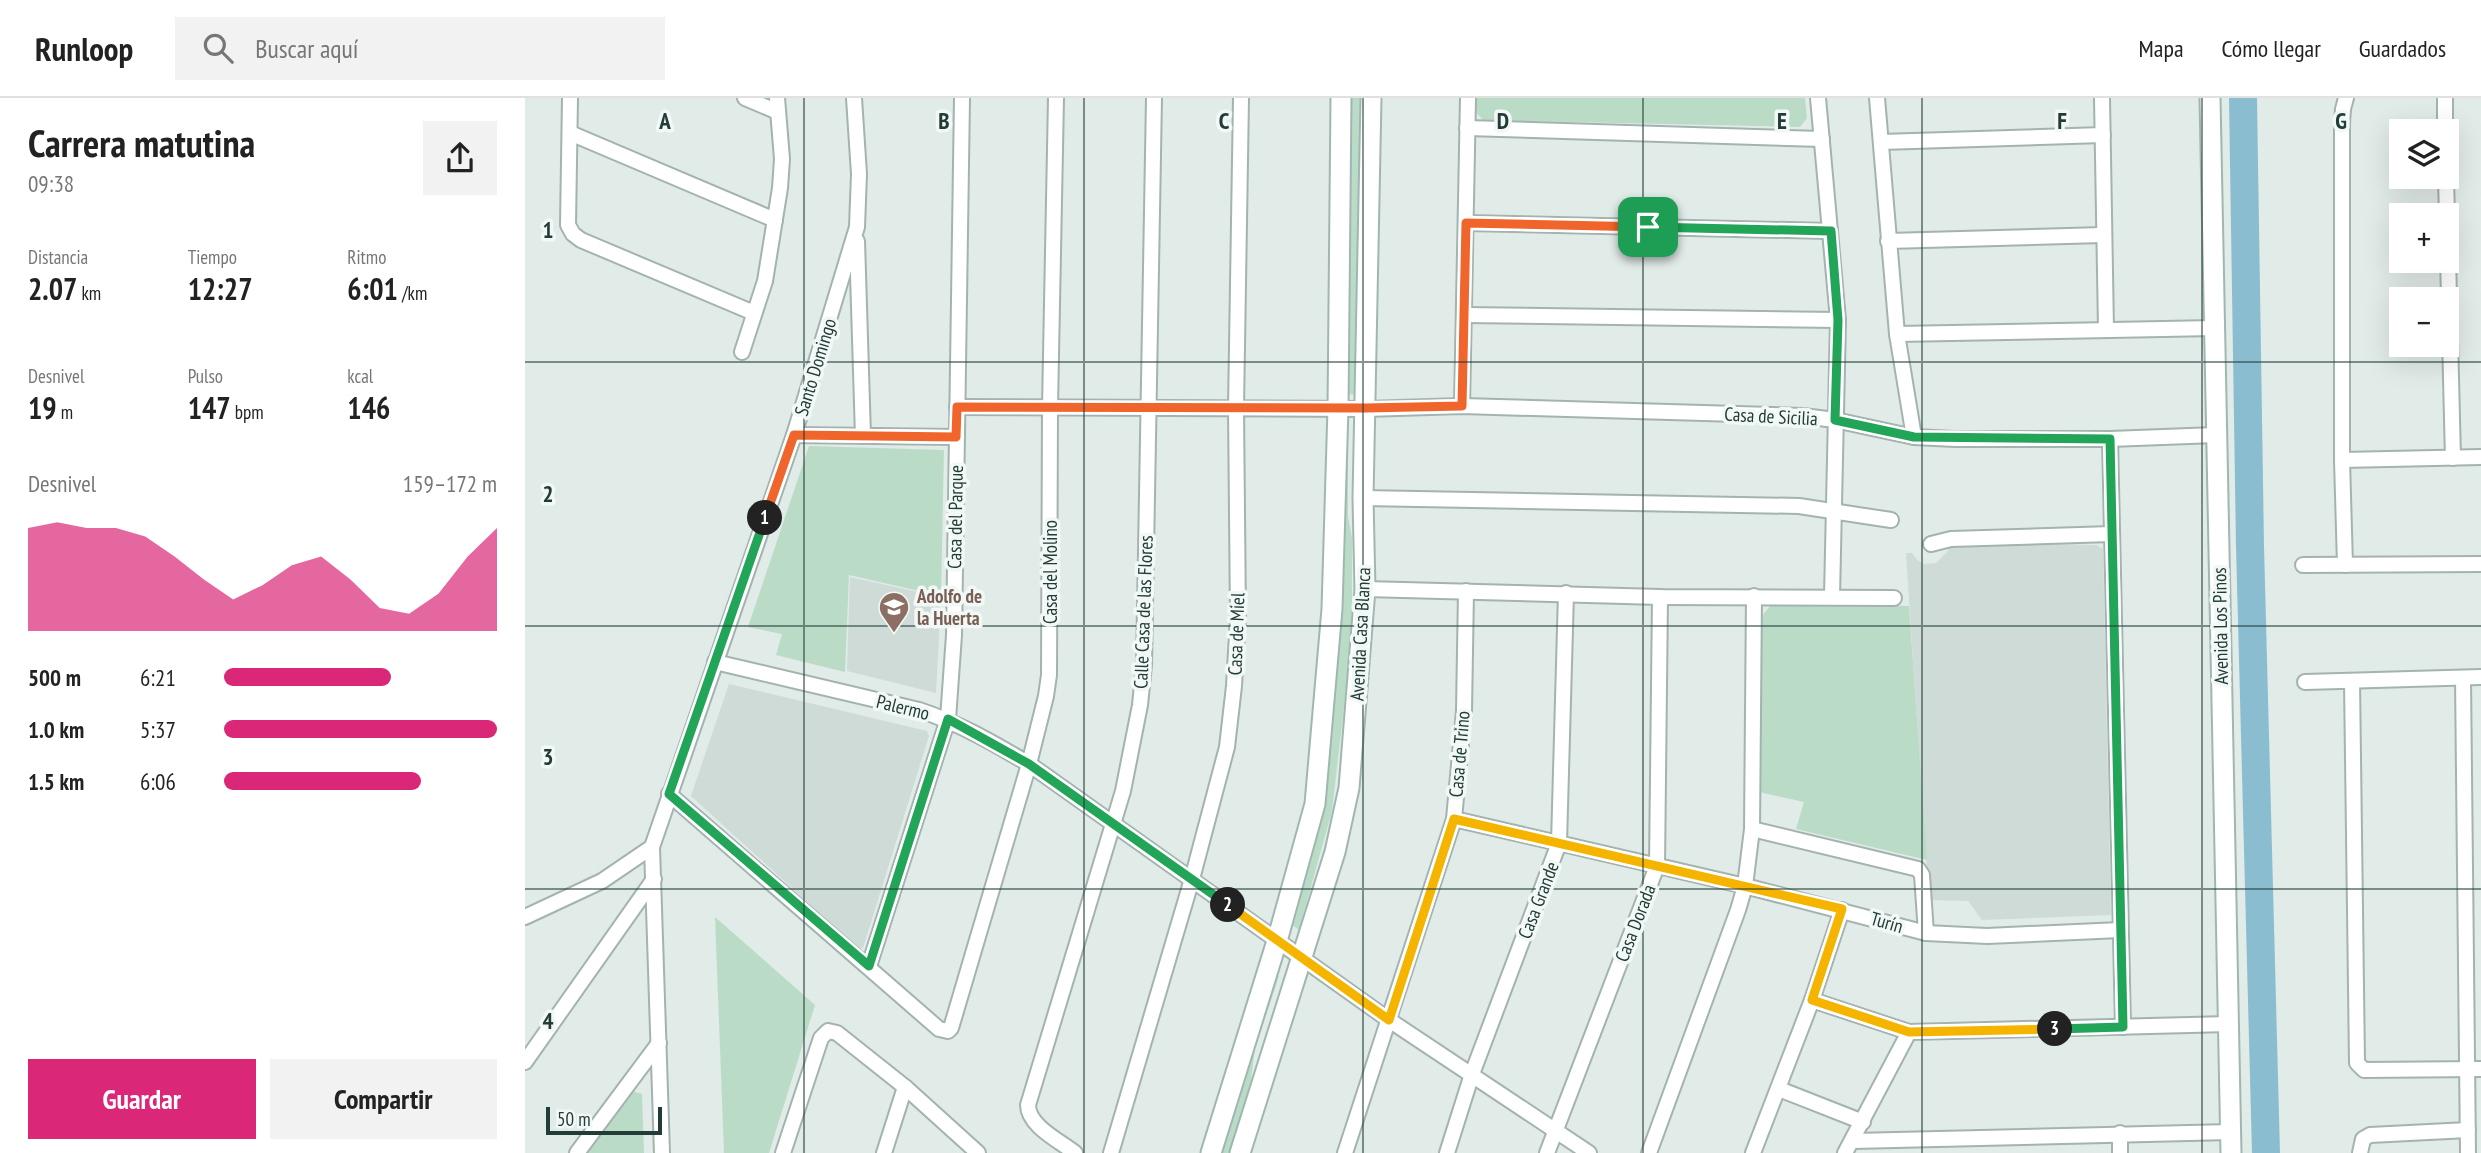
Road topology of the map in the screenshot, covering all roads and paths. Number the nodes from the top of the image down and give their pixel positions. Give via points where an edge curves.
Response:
1 (570, 98) edge
2 (745, 98) edge
3 (854, 98) edge
4 (962, 98) edge
5 (1056, 98) edge
6 (1154, 98) edge
7 (1241, 98) edge
8 (1341, 98) edge
9 (1371, 98) edge
10 (1468, 98) edge
11 (1818, 98) edge
12 (1877, 98) edge
13 (2102, 98) edge
14 (2210, 98) edge
15 (2445, 98) edge
16 (2346, 99) edge
17 (777, 105) edge
18 (2445, 119) edge
19 (1467, 128) junction
20 (570, 133) junction
21 (2103, 135) junction
22 (1822, 139) junction
23 (1881, 142) junction
24 (2446, 189) edge
25 (775, 220) junction
26 (1466, 223) junction
27 (857, 227) junction
28 (1831, 231) junction
29 (2103, 235) junction
30 (1888, 242) junction
31 (754, 313) junction
32 (1464, 315) junction
33 (1838, 320) junction
34 (2215, 328) junction
35 (2106, 330) junction
36 (1897, 334) junction
37 (743, 352) dead end
38 (1462, 406) junction
39 (957, 407) junction
40 (1050, 407) junction
41 (1147, 408) junction
42 (1236, 408) junction
43 (1338, 408) junction
44 (1366, 408) junction
45 (1835, 420) junction
46 (794, 435) junction
47 (2216, 435) junction
48 (863, 436) junction
49 (956, 437) junction
50 (1914, 437) junction
51 (2110, 439) junction
52 (2481, 457) edge
53 (2452, 458) junction
54 (2342, 460) junction
55 (1363, 498) junction
56 (1834, 513) junction
57 (1891, 520) dead end
58 (2112, 534) junction
59 (1931, 544) dead end
60 (2303, 565) dead end
61 (2345, 565) junction
62 (2481, 565) edge
63 (1365, 589) junction
64 (1466, 590) junction
65 (1566, 593) junction
66 (1754, 596) junction
67 (1660, 597) junction
68 (1832, 597) junction
69 (1894, 598) dead end
70 (715, 662) junction
71 (2481, 677) edge
72 (2463, 678) junction
73 (2352, 681) junction
74 (2305, 682) dead end
75 (948, 719) junction
76 (1029, 764) junction
77 (669, 794) junction
78 (1454, 819) junction
79 (1112, 822) junction
80 (1752, 830) junction
81 (1559, 843) junction
82 (652, 847) junction
83 (1657, 866) junction
84 (654, 879) junction
85 (1192, 879) junction
86 (1745, 886) junction
87 (1842, 909) junction
88 (525, 917) edge
89 (2120, 930) junction
90 (1926, 933) junction
91 (1277, 941) junction
92 (1300, 957) junction
93 (869, 966) junction
94 (1812, 1000) junction
95 (1389, 1020) junction
96 (2229, 1024) junction
97 (2123, 1027) junction
98 (1909, 1032) junction
99 (659, 1043) junction
100 (525, 1062) edge
101 (2474, 1069) edge
102 (1472, 1074) junction
103 (905, 1087) junction
104 (1779, 1089) junction
105 (1863, 1122) junction
106 (1555, 1129) junction
107 (2468, 1130) junction
108 (2231, 1132) junction
109 (2120, 1133) junction
110 (2361, 1146) edge
111 (1849, 1147) edge
112 (577, 1153) edge
113 (662, 1153) edge
114 (783, 1153) edge
115 (884, 1153) edge
116 (978, 1153) edge
117 (1075, 1153) edge
118 (1111, 1153) edge
119 (1211, 1153) edge
120 (1240, 1153) edge
121 (1345, 1153) edge
122 (1447, 1153) edge
123 (1547, 1153) edge
124 (1589, 1153) edge
125 (1649, 1153) edge
126 (1753, 1153) edge
127 (2120, 1153) edge
128 (2231, 1153) edge
129 (2468, 1153) edge

1 - 20 street
2 - 17 street
3 - 27 street, Santo Domingo
4 - 39 street, Casa del Parque
5 - 40 street, Casa del Molino
6 - 41 street, Calle Casa de las Flores
7 - 42 street, Casa de Miel
8 - 43 street, Avenida Casa Blanca
9 - 44 street, Avenida Casa Blanca
10 - 19 street
11 - 22 street
12 - 23 street
13 - 21 street
14 - 34 street, Avenida Los Pinos
15 - 18 street
16 - 54 street via 2342,123
17 - 25 street via 782,159
19 - 22 street
19 - 26 street
20 - 25 street
20 - 31 street via 569,225 576,237
21 - 23 street
21 - 29 street
22 - 28 street
23 - 30 street
24 - 53 street
25 - 31 street via 765,281
26 - 28 street
26 - 32 street
27 - 46 street, Santo Domingo
27 - 48 street
28 - 33 street
29 - 30 street
29 - 35 street
30 - 36 street
31 - 37 street
32 - 33 street
32 - 38 street
33 - 45 street
34 - 35 street
34 - 47 street, Avenida Los Pinos
35 - 36 street
36 - 50 street
38 - 44 street, Casa de Sicilia
38 - 45 street, Casa de Sicilia
39 - 40 street, Casa de Sicilia
39 - 49 street, Casa del Parque
40 - 41 street, Casa de Sicilia
40 - 76 street, Casa del Molino via 1050,652 1046,696
41 - 42 street, Casa de Sicilia
41 - 79 street, Calle Casa de las Flores via 1142,682 1131,758
42 - 43 street, Casa de Sicilia
42 - 85 street, Casa de Miel via 1238,618 1234,686 1227,747
43 - 44 street, Casa de Sicilia
43 - 91 street, Avenida Casa Blanca via 1332,610 1315,804
44 - 55 street, Avenida Casa Blanca
45 - 50 street, Casa de Sicilia
45 - 56 street
46 - 48 street
46 - 70 street, Santo Domingo
47 - 51 street, Casa de Sicilia
47 - 96 street, Avenida Los Pinos
48 - 49 street
49 - 75 street, Casa del Parque via 954,635
50 - 51 street, Casa de Sicilia
51 - 58 street
52 - 53 street
53 - 54 street
54 - 61 street
55 - 56 street via 1799,506
55 - 63 street, Avenida Casa Blanca
56 - 57 street
56 - 68 street
58 - 59 street via 1951,539
58 - 89 street
60 - 61 street
61 - 62 street
63 - 64 street
63 - 92 street, Avenida Casa Blanca via 1349,788 1335,852
64 - 65 street
64 - 78 street, Casa de Trino via 1464,711
65 - 67 street
65 - 81 street, Casa Grande
66 - 67 street
66 - 68 street
66 - 80 street
67 - 83 street, Casa Dorada
68 - 69 street
70 - 75 street, Palermo
70 - 77 street, Santo Domingo
71 - 72 street
72 - 73 street
72 - 101 street
73 - 74 street
73 - 101 street via 2357,1063 2360,1069
75 - 76 street, Palermo
75 - 93 street, Casa del Parque
76 - 79 street, Palermo
76 - 93 street, Casa del Molino via 954,1024 948,1031 939,1029
77 - 82 street, Santo Domingo
77 - 93 street
78 - 81 street, Turín
78 - 95 street, Casa de Trino
79 - 85 street, Palermo
79 - 117 street, Calle Casa de las Flores via 1028,1111 1036,1123
80 - 86 street
80 - 90 street via 1918,869
81 - 83 street, Turín
81 - 102 street, Casa Grande
82 - 84 street
82 - 88 street via 602,881
83 - 86 street, Turín
83 - 106 street, Casa Dorada
84 - 99 street
84 - 100 street
85 - 91 street, Palermo
85 - 118 street, Casa de Miel
86 - 87 street, Turín
86 - 125 street
87 - 90 street, Turín
87 - 94 street
89 - 90 street, Turín via 1987,936
89 - 97 street
91 - 92 street, Palermo
91 - 119 street, Avenida Casa Blanca
92 - 95 street, Palermo
92 - 120 street, Avenida Casa Blanca
94 - 98 street
94 - 104 street
95 - 102 street, Palermo
95 - 121 street, Casa de Trino
96 - 97 street
96 - 108 street, Avenida Los Pinos
97 - 98 street
98 - 105 street
99 - 112 street
99 - 113 street
101 - 107 street
102 - 106 street, Palermo
102 - 122 street, Casa Grande
103 - 114 street via 837,1033 828,1031 821,1038
103 - 115 street
103 - 116 street
104 - 105 street
104 - 126 street
105 - 111 street
106 - 123 street, Casa Dorada
106 - 124 street, Palermo
107 - 110 street via 2370,1135
107 - 129 street
108 - 109 street
108 - 128 street, Avenida Los Pinos
109 - 111 street
109 - 127 street

